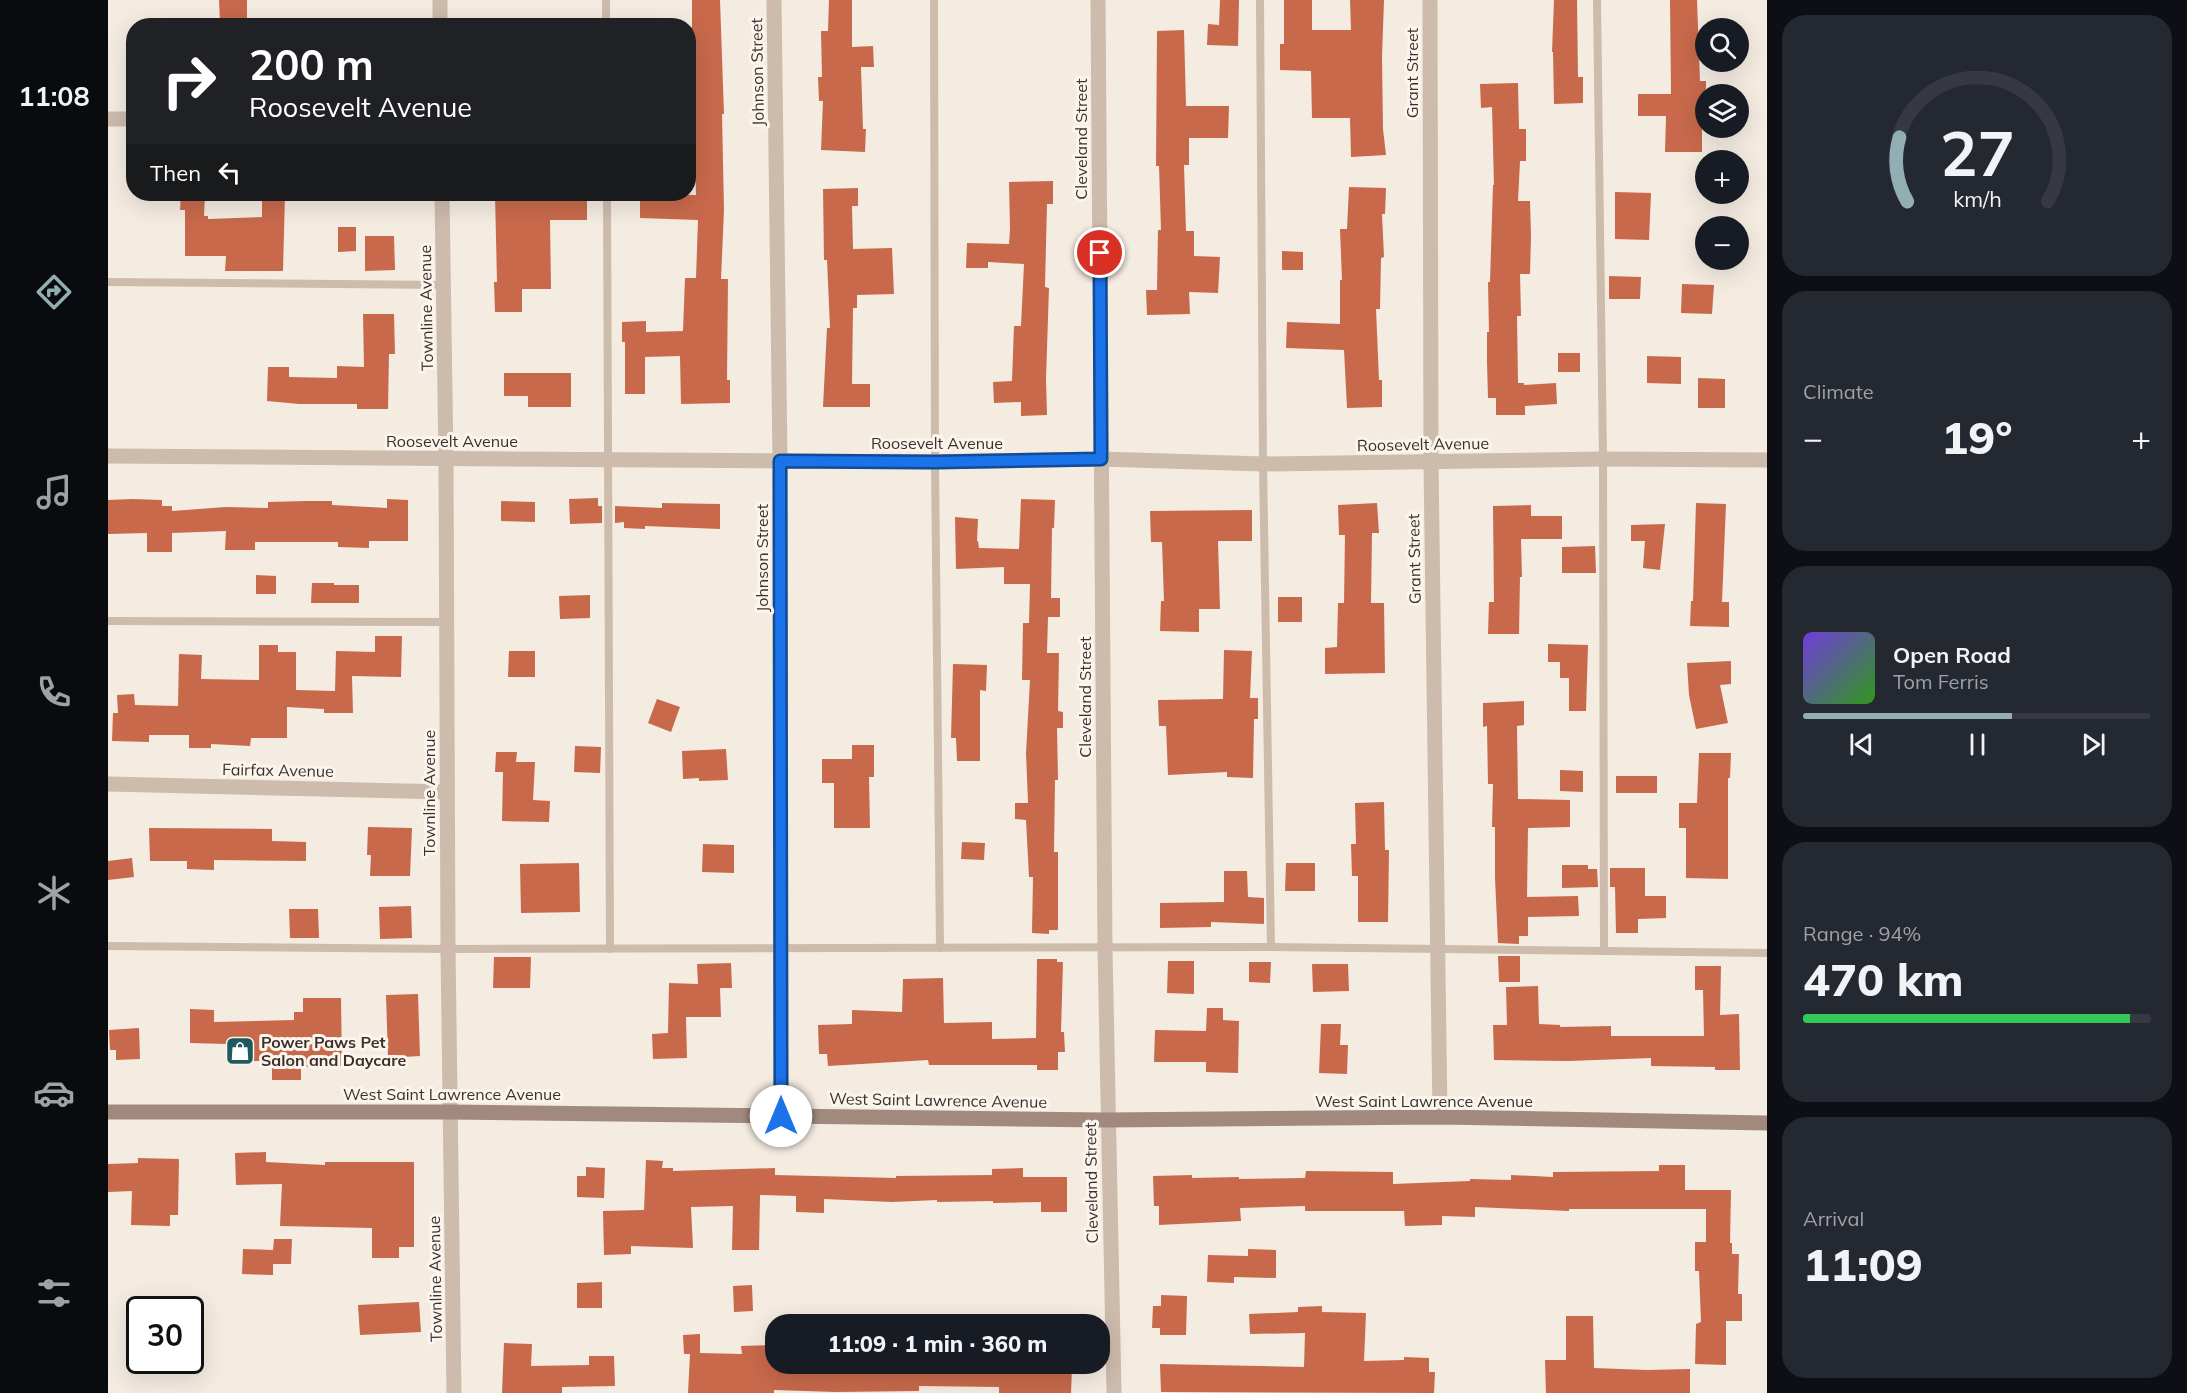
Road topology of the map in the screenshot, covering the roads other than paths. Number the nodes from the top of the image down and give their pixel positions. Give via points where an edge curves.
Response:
1 (440, 0) edge
2 (606, 0) edge
3 (774, 0) edge
4 (934, 0) edge
5 (1098, 0) edge
6 (1260, 0) edge
7 (1430, 0) edge
8 (1597, 0) edge
9 (440, 18) edge
10 (606, 18) edge
11 (108, 119) edge
12 (126, 119) edge
13 (442, 201) edge
14 (607, 201) edge
15 (108, 282) edge
16 (445, 285) junction
17 (108, 456) edge
18 (446, 459) junction
19 (1101, 459) junction
20 (1603, 459) junction
21 (609, 460) junction
22 (1767, 460) edge
23 (780, 461) junction
24 (935, 462) junction
25 (1431, 462) junction
26 (1263, 464) junction
27 (108, 621) edge
28 (446, 622) junction
29 (108, 784) edge
30 (447, 792) junction
31 (108, 946) edge
32 (1271, 947) junction
33 (940, 948) junction
34 (448, 949) junction
35 (610, 949) junction
36 (780, 949) junction
37 (1105, 949) junction
38 (1437, 949) junction
39 (1604, 951) junction
40 (1767, 953) edge
41 (108, 1112) edge
42 (451, 1112) junction
43 (781, 1116) junction
44 (1440, 1117) junction
45 (1107, 1120) junction
46 (1767, 1123) edge
47 (454, 1393) edge
48 (1114, 1393) edge

1 - 9 street
2 - 10 lane
3 - 23 street, Johnson Street
4 - 24 lane
5 - 19 street, Cleveland Street
6 - 26 lane
7 - 25 street, Grant Street
8 - 20 lane
11 - 12 street
13 - 16 street, Townline Avenue
14 - 21 lane
15 - 16 lane
16 - 18 street, Townline Avenue
17 - 18 street, Roosevelt Avenue
18 - 21 street, Roosevelt Avenue
18 - 28 street, Townline Avenue
19 - 24 street, Roosevelt Avenue
19 - 26 street, Roosevelt Avenue
19 - 37 street, Cleveland Street
20 - 22 street, Roosevelt Avenue
20 - 25 street, Roosevelt Avenue
20 - 39 lane
21 - 23 street, Roosevelt Avenue
21 - 35 lane
23 - 24 street, Roosevelt Avenue
23 - 36 street, Johnson Street
24 - 33 lane
25 - 26 street, Roosevelt Avenue
25 - 38 street, Grant Street
26 - 32 lane
27 - 28 lane
28 - 30 street, Townline Avenue
29 - 30 street, Fairfax Avenue
30 - 34 street, Townline Avenue
31 - 34 lane
32 - 37 lane
32 - 38 lane
33 - 36 lane
33 - 37 lane
34 - 35 lane
34 - 42 street, Townline Avenue
35 - 36 lane
36 - 43 street, Johnson Street
37 - 45 street, Cleveland Street
38 - 39 lane
38 - 44 street, Grant Street
39 - 40 lane
41 - 42 street, West Saint Lawrence Avenue
42 - 43 street, West Saint Lawrence Avenue
42 - 47 street, Townline Avenue
43 - 45 street, West Saint Lawrence Avenue
44 - 45 street, West Saint Lawrence Avenue
44 - 46 street, West Saint Lawrence Avenue
45 - 48 street, Cleveland Street

